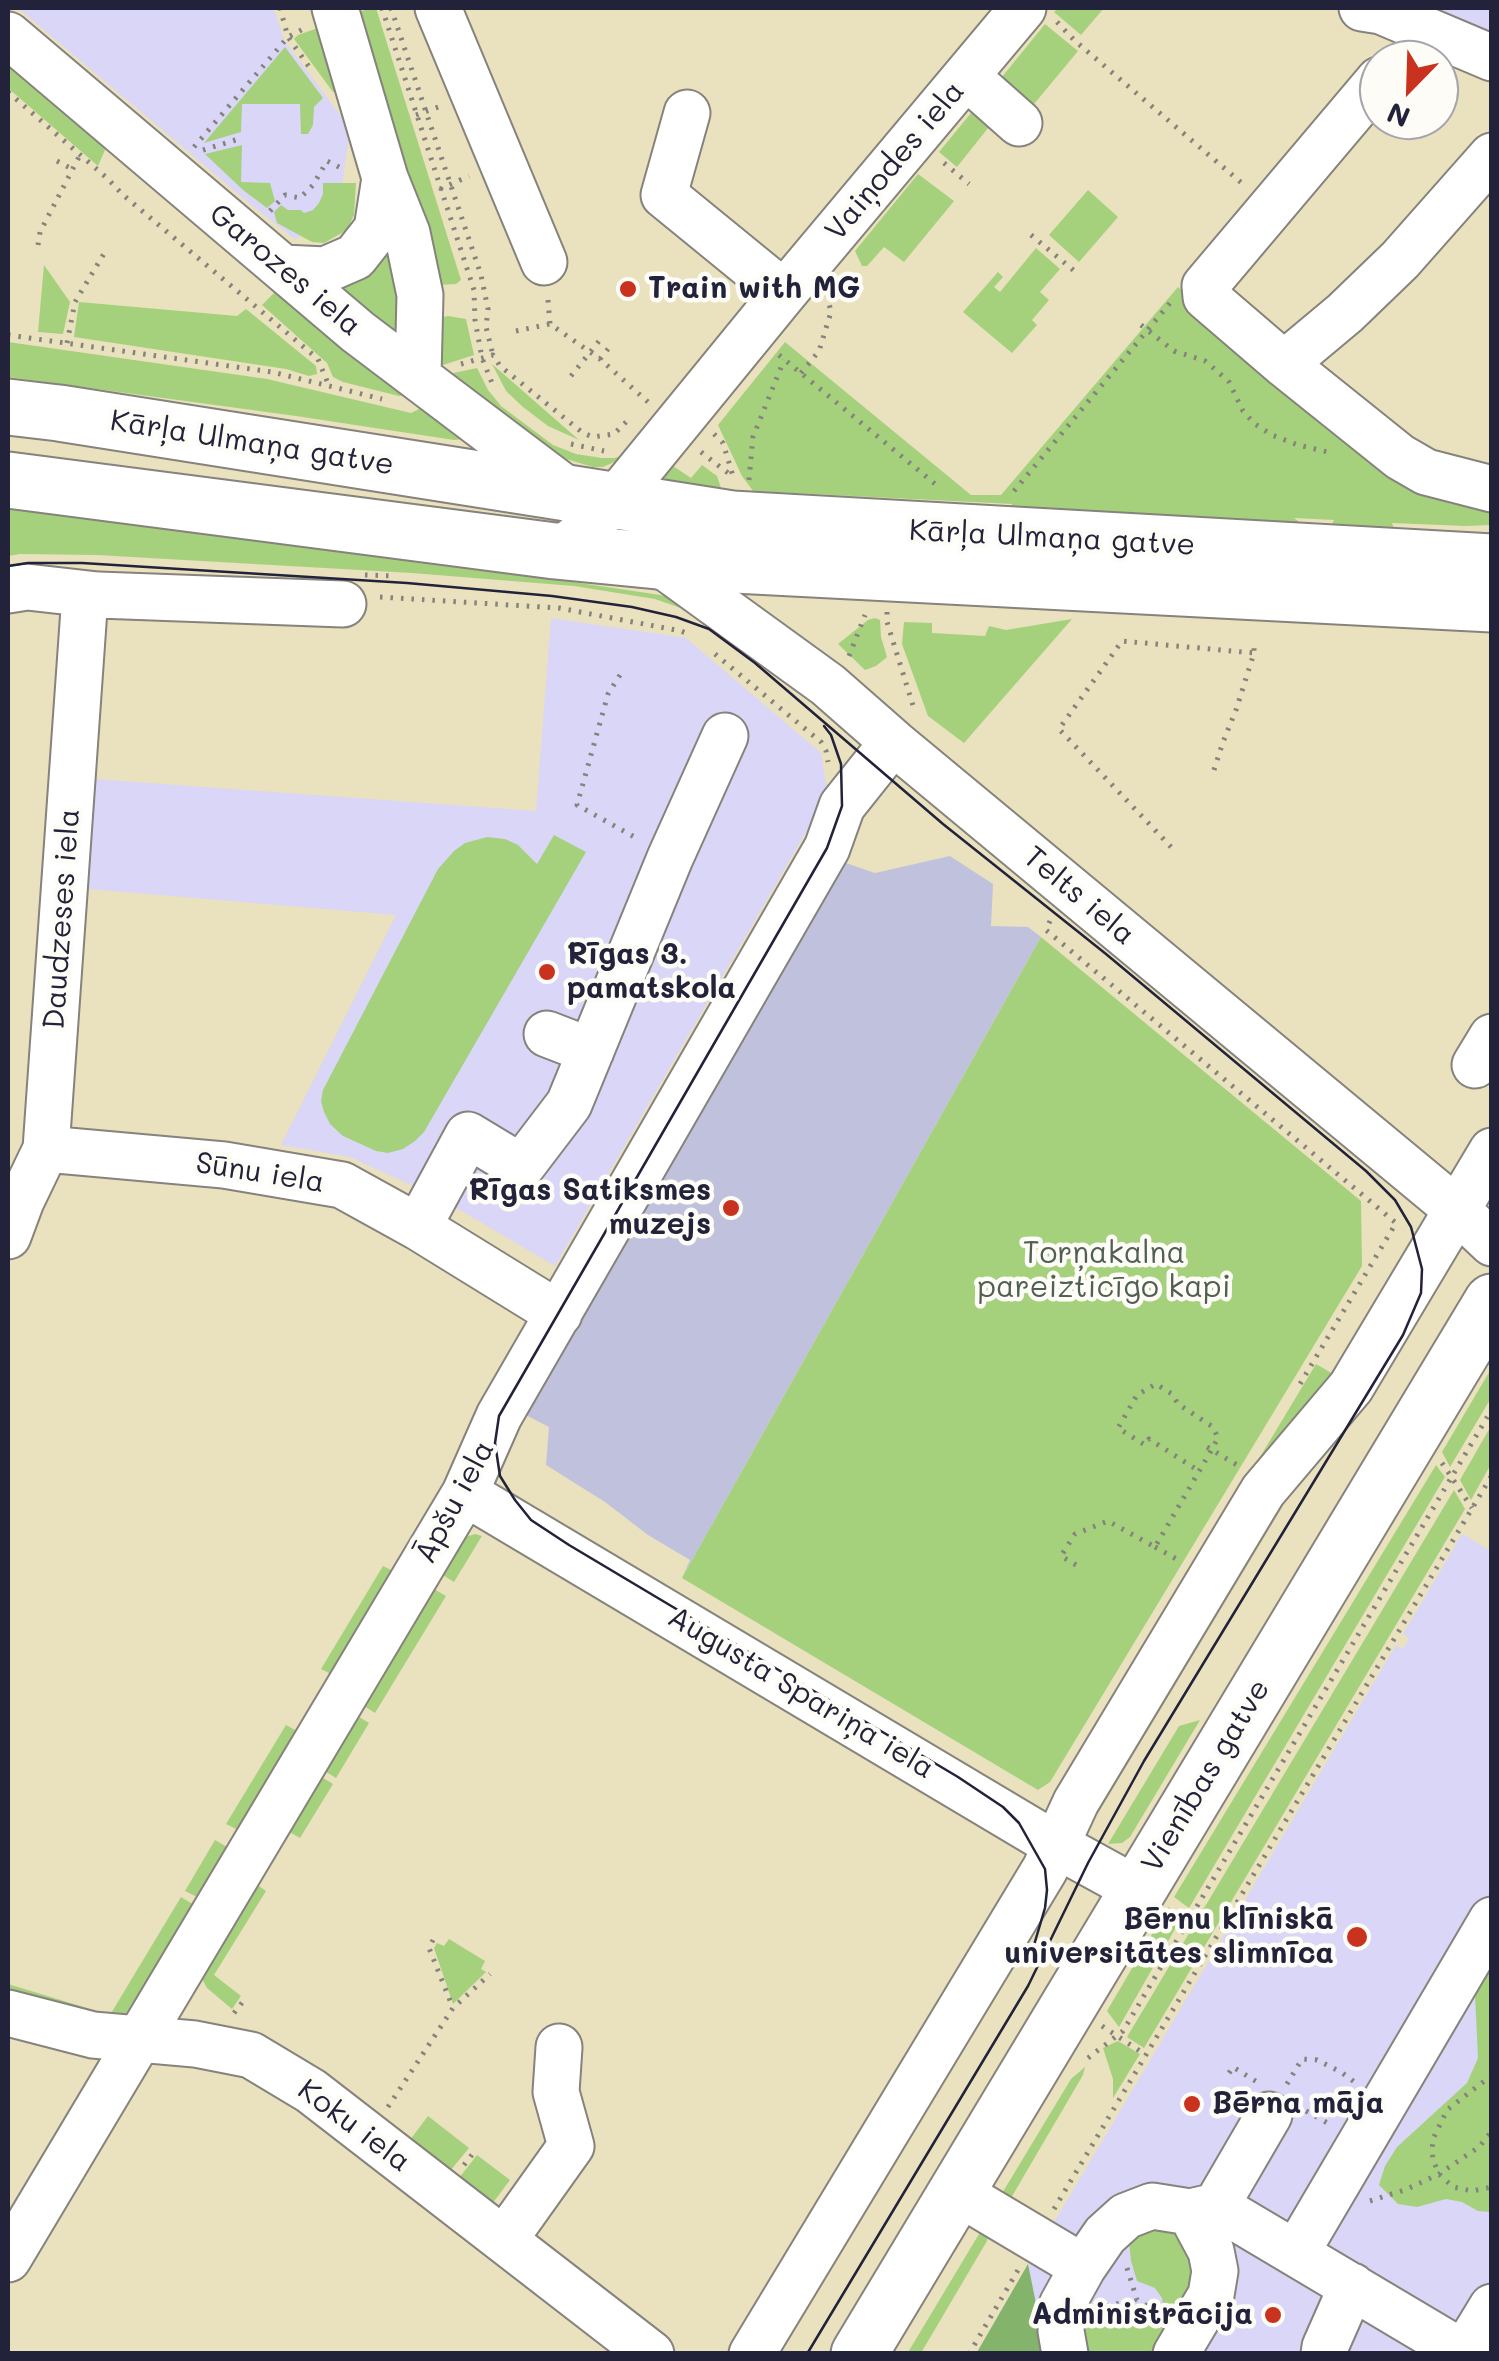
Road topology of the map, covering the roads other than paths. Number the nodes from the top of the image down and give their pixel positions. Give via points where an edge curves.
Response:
1 (438, 8) edge
2 (1359, 8) edge
3 (338, 10) edge
4 (1036, 10) edge
5 (1432, 32) junction
6 (8, 36) edge
7 (1384, 40) edge
8 (1420, 40) edge
9 (1492, 58) edge
10 (966, 76) junction
11 (1359, 104) edge
12 (686, 113) dead end
13 (1019, 122) dead end
14 (1492, 156) edge
15 (369, 176) junction
16 (544, 262) road end
17 (284, 268) junction
18 (804, 289) junction
19 (1284, 364) junction
20 (418, 382) junction
21 (8, 407) edge
22 (590, 472) junction
23 (8, 480) edge
24 (1492, 489) edge
25 (556, 550) junction
26 (657, 561) junction
27 (1492, 562) edge
28 (347, 589) road end
29 (8, 590) edge
30 (85, 595) junction
31 (1492, 604) edge
32 (890, 725) junction
33 (724, 736) dead end
34 (547, 1034) dead end
35 (590, 1051) junction
36 (46, 1149) junction
37 (1492, 1151) edge
38 (1456, 1208) junction
39 (418, 1227) junction
40 (8, 1236) edge
41 (1492, 1243) edge
42 (1492, 1302) edge
43 (559, 1314) junction
44 (465, 1493) junction
45 (1056, 1845) junction
46 (1138, 1890) junction
47 (1492, 1920) edge
48 (8, 2012) edge
49 (138, 2040) junction
50 (559, 2047) dead end
51 (1277, 2102) road end
52 (536, 2148) dead end
53 (958, 2192) junction
54 (1203, 2209) junction
55 (496, 2234) junction
56 (1306, 2234) junction
57 (1094, 2251) junction
58 (8, 2259) edge
59 (1352, 2286) junction
60 (1492, 2306) edge
61 (1399, 2337) edge
62 (1182, 2342) edge
63 (1465, 2353) edge
64 (651, 2354) edge
65 (752, 2354) edge
66 (860, 2354) edge
67 (1065, 2354) edge
68 (1324, 2354) edge

1 - 16 street
2 - 5 street
2 - 7 street
3 - 15 street
4 - 10 street, Vaiņodes iela
5 - 8 street
5 - 9 street
6 - 17 street, Garozes iela
10 - 13 street
10 - 18 street, Vaiņodes iela
11 - 19 street via 1205,286 1206,297
12 - 18 street via 664,195
14 - 19 street via 1400,260
15 - 17 street via 377,229 355,257 325,270
15 - 20 street via 407,232 420,295
17 - 20 street, Garozes iela
18 - 22 street, Vaiņodes iela
19 - 24 street via 1400,457 1426,472
20 - 22 street, Garozes iela
21 - 22 main road, Kārļa Ulmaņa gatve
22 - 25 street via 573,541
22 - 26 street
22 - 27 main road, Kārļa Ulmaņa gatve via 732,520
23 - 25 main road, Kārļa Ulmaņa gatve
25 - 26 main road, Kārļa Ulmaņa gatve
26 - 31 main road, Kārļa Ulmaņa gatve
26 - 32 street, Telts iela
28 - 30 street
29 - 30 street
30 - 36 street, Daudzeses iela
32 - 38 street, Telts iela
32 - 43 street, Āpšu iela via 842,806 827,848
33 - 35 street
34 - 35 street
35 - 39 street via 569,1104 521,1167 468,1136
36 - 39 street, Sūnu iela via 224,1165 342,1186
36 - 40 street, Daudzeses iela
37 - 38 street
38 - 41 street, Telts iela
38 - 45 street via 1350,1387 1263,1491
39 - 43 street, Sūnu iela
42 - 46 main road, Vienības gatve
43 - 44 street, Āpšu iela via 499,1416
44 - 45 street, Augusta Spariņa iela
44 - 49 street, Āpšu iela
45 - 46 street, Augusta Spariņa iela
45 - 65 street
46 - 53 main road, Vienības gatve
47 - 56 street
48 - 49 street, Koku iela
49 - 55 street, Koku iela via 251,2055 311,2091
49 - 58 street, Āpšu iela
50 - 55 street via 556,2092 571,2146
51 - 54 street
52 - 55 street via 543,2154 540,2164
53 - 57 street
53 - 66 main road, Vienības gatve
54 - 56 street
54 - 57 street via 1152,2206 1126,2216
54 - 62 street via 1215,2271 1210,2295
55 - 64 street, Koku iela
56 - 59 street
57 - 67 street via 1062,2306
59 - 61 street
59 - 68 street
60 - 63 street
61 - 63 street

